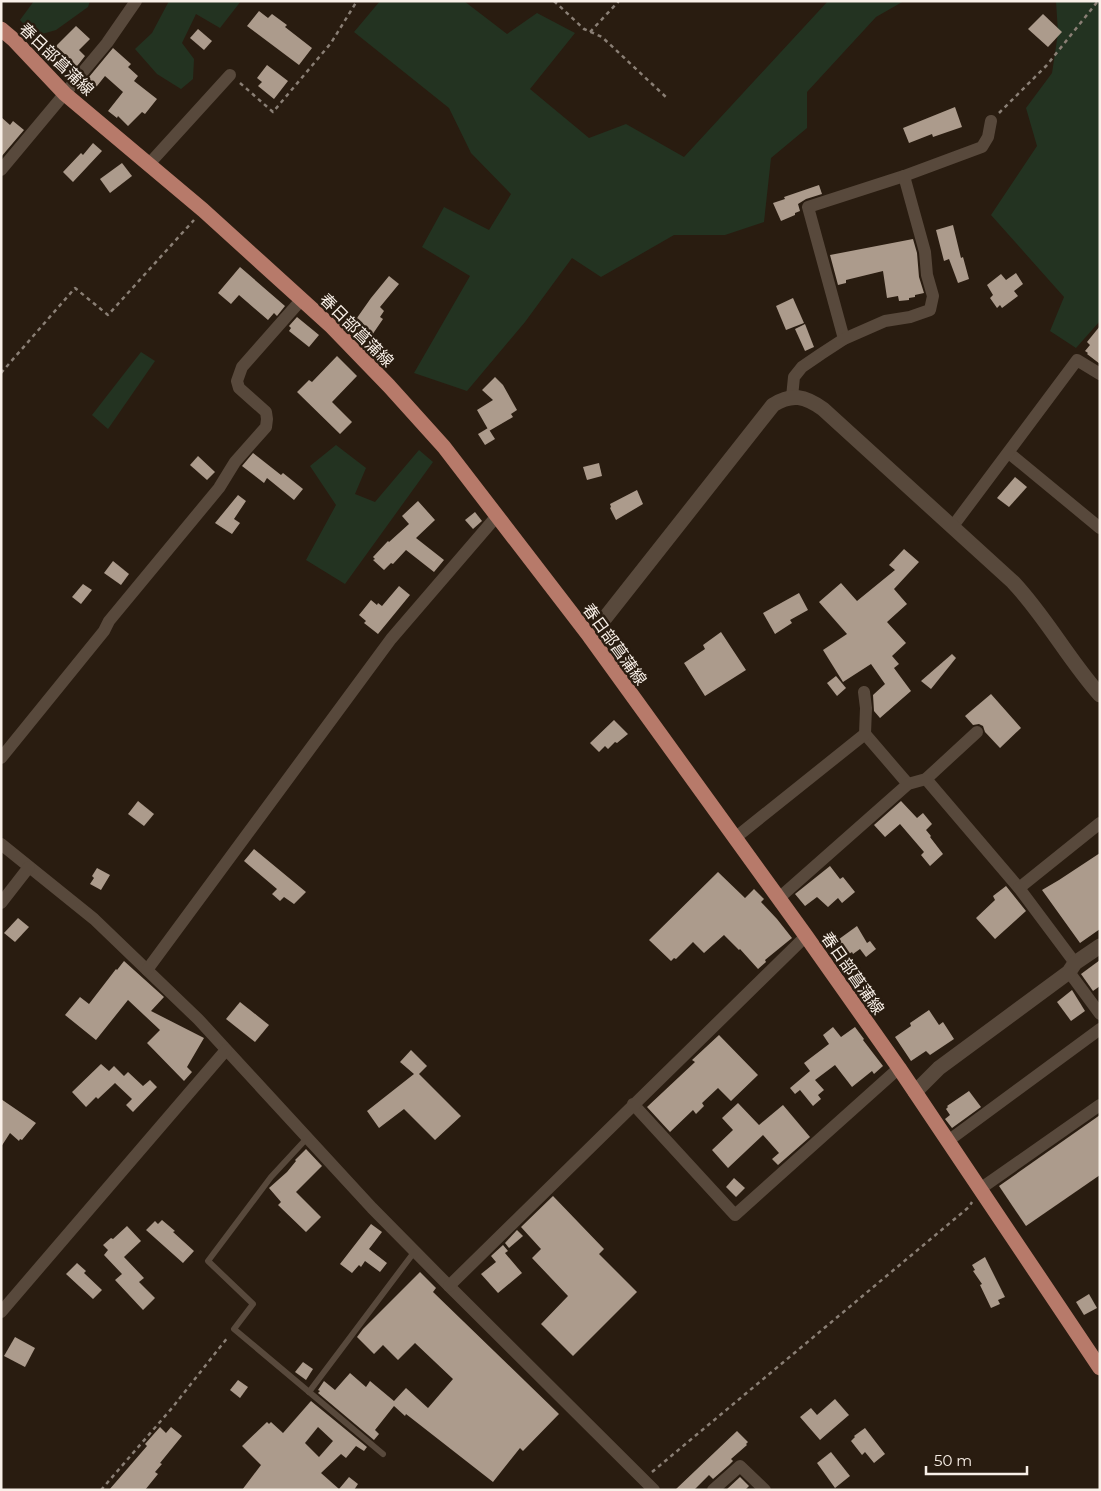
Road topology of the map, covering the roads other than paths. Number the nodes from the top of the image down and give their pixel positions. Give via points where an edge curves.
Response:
1 (136, 1) edge
2 (1, 30) edge
3 (230, 75) road end
4 (65, 94) junction
5 (990, 121) road end
6 (148, 164) junction
7 (1, 170) edge
8 (904, 176) junction
9 (302, 299) junction
10 (844, 339) junction
11 (1100, 374) edge
12 (792, 397) junction
13 (1009, 453) junction
14 (496, 517) junction
15 (953, 526) junction
16 (1100, 528) edge
17 (590, 637) junction
18 (1095, 687) edge
19 (864, 692) dead end
20 (977, 732) dead end
21 (865, 734) junction
22 (1, 758) edge
23 (926, 779) junction
24 (908, 784) junction
25 (1100, 823) edge
26 (735, 838) junction
27 (1, 844) edge
28 (30, 866) junction
29 (1019, 888) junction
30 (779, 898) junction
31 (1, 904) edge
32 (806, 936) junction
33 (1100, 946) edge
34 (1072, 968) junction
35 (147, 970) junction
36 (1100, 1014) edge
37 (1100, 1030) edge
38 (226, 1050) junction
39 (899, 1068) junction
40 (915, 1092) junction
41 (633, 1104) junction
42 (1100, 1105) edge
43 (308, 1137) junction
44 (948, 1141) junction
45 (980, 1189) junction
46 (415, 1251) junction
47 (449, 1286) junction
48 (1, 1312) edge
49 (1100, 1368) edge
50 (309, 1392) junction
51 (383, 1454) dead end
52 (654, 1490) edge
53 (713, 1490) edge
54 (765, 1490) edge

1 - 4 street
2 - 4 main road, 春日部菖蒲線
3 - 6 street
4 - 6 main road, 春日部菖蒲線
4 - 7 street
5 - 8 street via 988,137 982,147
6 - 9 main road, 春日部菖蒲線
8 - 10 street via 925,252 933,296 930,310 885,321
8 - 10 street via 808,207
9 - 14 main road, 春日部菖蒲線 via 432,433
9 - 22 street via 238,374 239,388 266,412 266,428 235,462 218,488
10 - 12 street via 802,367 794,377
11 - 13 street via 1077,360
12 - 15 street via 812,401 822,409
12 - 17 street via 773,405
13 - 15 street
13 - 16 street
14 - 17 main road, 春日部菖蒲線
14 - 35 street via 391,638
15 - 18 street via 1014,582
17 - 26 main road, 春日部菖蒲線
19 - 21 street
20 - 23 street
21 - 24 street
21 - 26 street
23 - 24 street
23 - 29 street
24 - 30 street
25 - 29 street
26 - 30 main road, 春日部菖蒲線
27 - 28 street
28 - 31 street
28 - 35 street via 94,919
29 - 34 street
30 - 32 main road, 春日部菖蒲線
32 - 39 main road, 春日部菖蒲線
32 - 41 street
33 - 34 street
34 - 36 street
34 - 40 street via 939,1068
35 - 38 street
37 - 44 street
38 - 43 street
38 - 48 street
39 - 40 main road, 春日部菖蒲線
39 - 41 street via 735,1215
40 - 44 main road, 春日部菖蒲線
41 - 47 street
42 - 45 street
43 - 46 street
43 - 50 lane via 271,1177 208,1261 253,1304 234,1330
44 - 45 main road, 春日部菖蒲線
45 - 49 main road, 春日部菖蒲線
46 - 47 street
46 - 50 lane
47 - 52 street
50 - 51 lane
53 - 54 street via 740,1466

